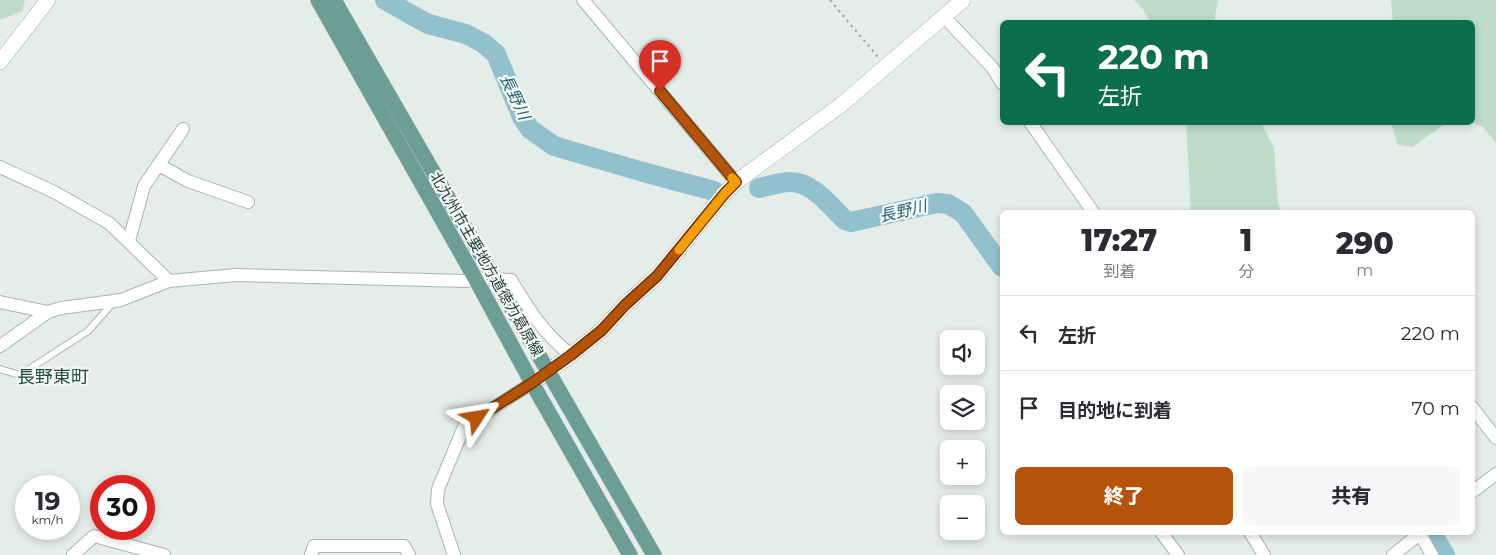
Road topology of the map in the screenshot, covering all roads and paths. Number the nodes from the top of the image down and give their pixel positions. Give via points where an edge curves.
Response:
1 (48, 0) edge
2 (318, 0) edge
3 (334, 0) edge
4 (583, 0) edge
5 (830, 0) edge
6 (963, 0) edge
7 (944, 17) junction
8 (0, 62) edge
9 (886, 67) junction
10 (1000, 80) edge
11 (1032, 125) edge
12 (183, 129) dead end
13 (159, 165) junction
14 (0, 167) edge
15 (736, 182) junction
16 (248, 202) dead end
17 (1092, 210) edge
18 (129, 241) junction
19 (475, 278) junction
20 (496, 279) junction
21 (169, 281) junction
22 (121, 300) junction
23 (0, 302) edge
24 (48, 312) junction
25 (0, 346) edge
26 (571, 355) junction
27 (0, 369) edge
28 (549, 370) junction
29 (532, 383) junction
30 (1475, 411) edge
31 (1496, 438) edge
32 (1496, 474) edge
33 (1475, 490) edge
34 (1163, 535) edge
35 (1252, 535) edge
36 (1418, 535) edge
37 (1422, 535) edge
38 (73, 555) edge
39 (164, 555) edge
40 (311, 555) edge
41 (409, 555) edge
42 (454, 555) edge
43 (630, 555) edge
44 (654, 555) edge
45 (1178, 555) edge
46 (1264, 555) edge
47 (1393, 555) edge
48 (1432, 555) edge

1 - 8 street
2 - 19 main road, 北九州市主要地方道徳力葛原線
3 - 20 main road, 北九州市主要地方道徳力葛原線
4 - 15 street
5 - 9 path
6 - 7 street
7 - 9 street
7 - 10 street via 992,67
9 - 15 street via 841,105
11 - 17 street
12 - 13 street
13 - 16 street via 188,181
13 - 18 street via 144,186
14 - 18 street via 109,223
15 - 26 street via 657,276 602,330
18 - 21 street
19 - 20 street
19 - 21 street via 467,281 236,275
19 - 29 main road, 北九州市主要地方道徳力葛原線
20 - 26 street via 511,280 534,318 554,342
20 - 28 main road, 北九州市主要地方道徳力葛原線
21 - 22 street
22 - 24 street
22 - 27 lane via 88,331 20,375
23 - 24 street
24 - 25 street
26 - 28 street
28 - 29 street
28 - 44 main road, 北九州市主要地方道徳力葛原線
29 - 42 street via 464,427 438,489 437,504
29 - 43 main road, 北九州市主要地方道徳力葛原線
30 - 31 street
32 - 33 street
34 - 45 street
35 - 46 street
36 - 47 street
37 - 48 street
38 - 39 street via 94,536
40 - 41 street via 314,546 404,546

